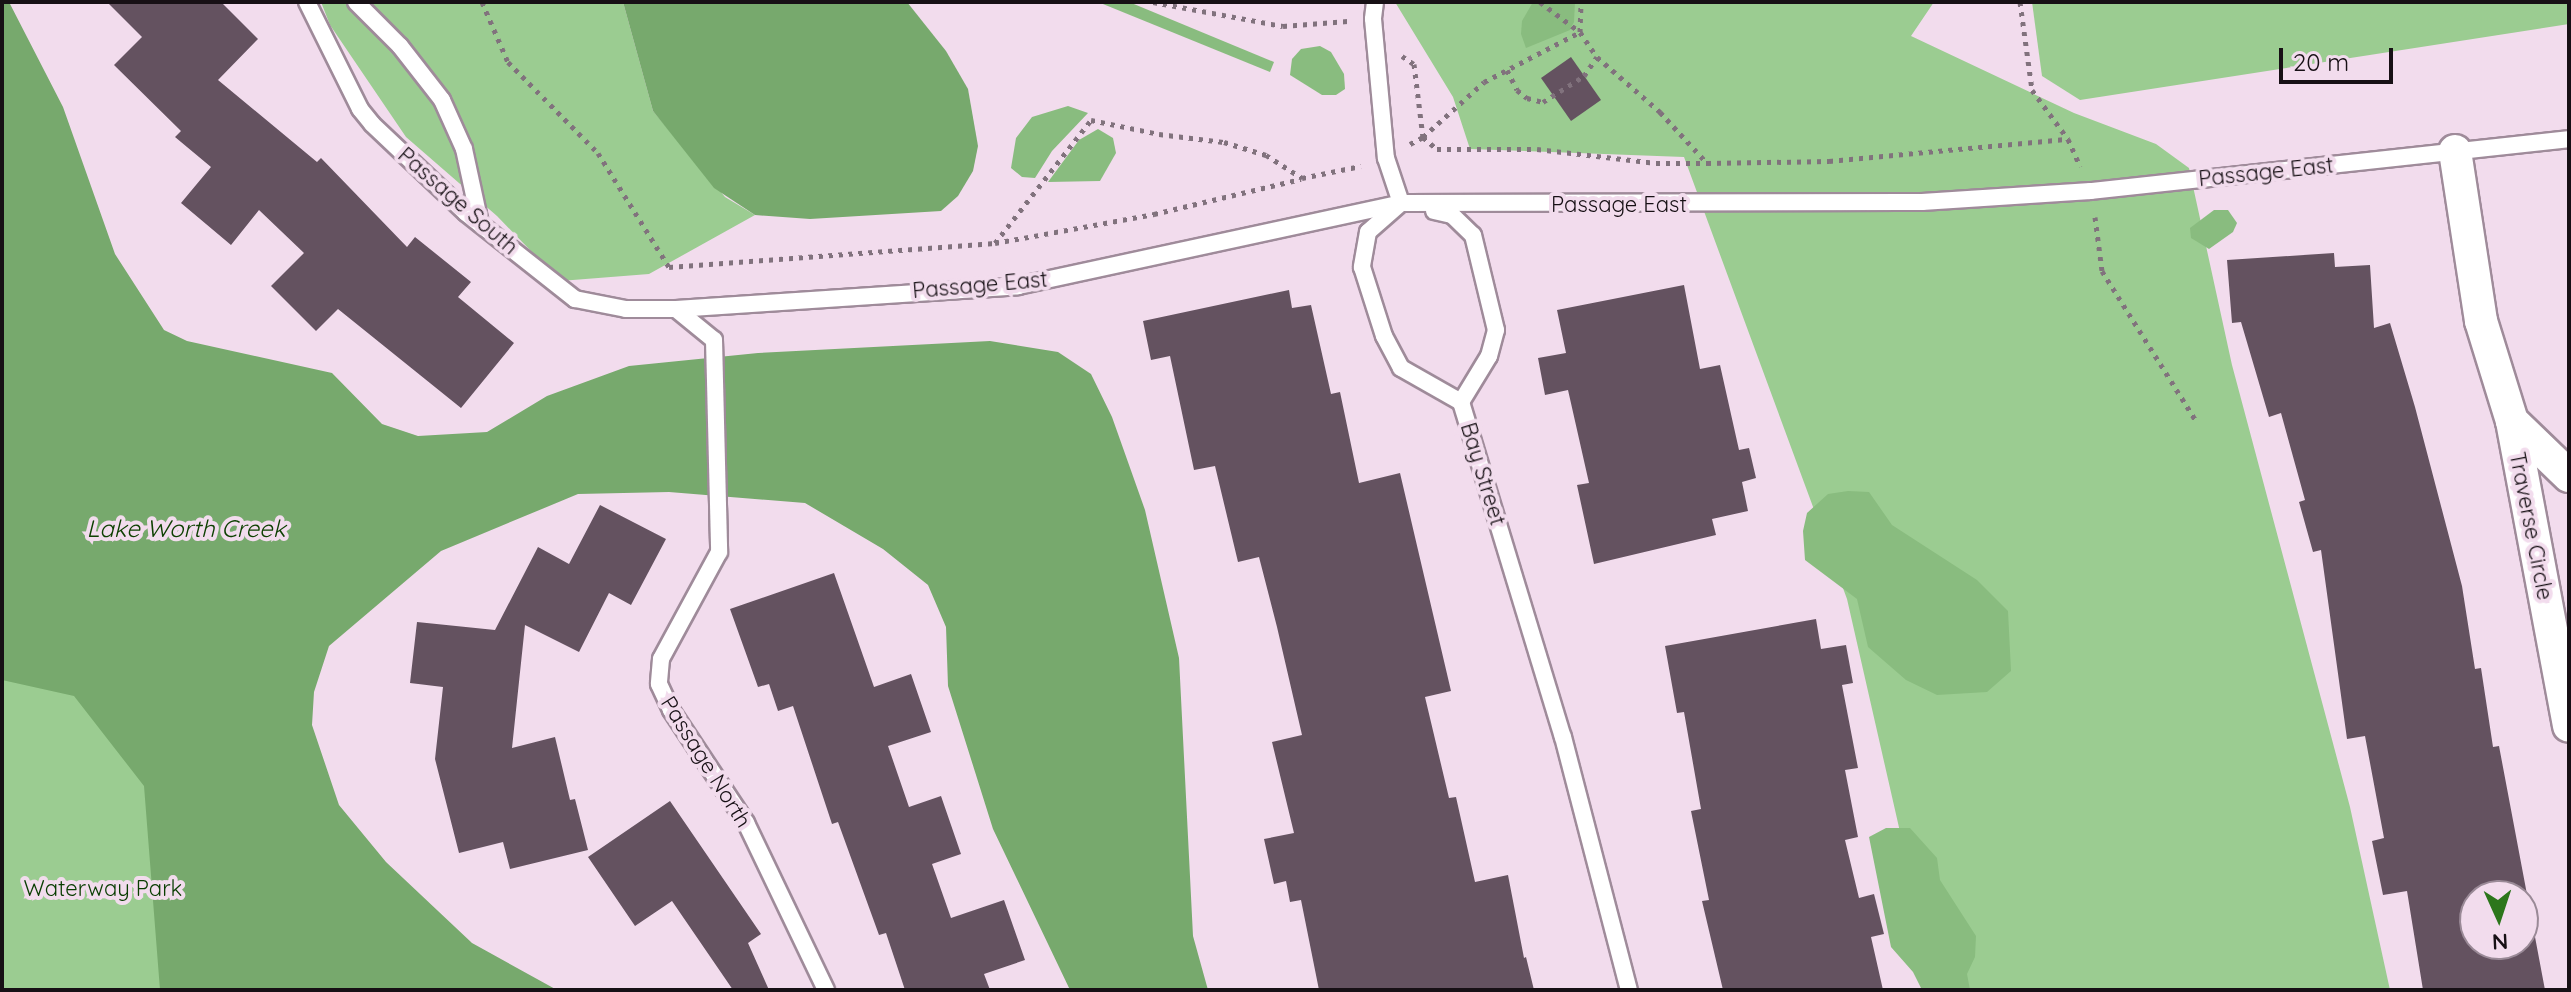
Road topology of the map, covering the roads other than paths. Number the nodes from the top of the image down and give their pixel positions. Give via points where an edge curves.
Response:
1 (307, 2) edge
2 (356, 2) edge
3 (1374, 10) edge
4 (2569, 139) edge
5 (2455, 151) junction
6 (1401, 203) junction
7 (480, 223) junction
8 (676, 309) junction
9 (1461, 402) junction
10 (2512, 421) junction
11 (2569, 476) edge
12 (2569, 726) edge
13 (826, 990) edge
14 (1629, 990) edge

1 - 7 lane, Passage South via 360,109
2 - 7 lane via 400,46 442,100 464,149
3 - 6 lane via 1386,158
4 - 5 lane, Passage East
5 - 6 lane, Passage East via 2091,191 1922,202
5 - 10 street, Traverse Circle via 2481,321
6 - 8 lane, Passage East via 1018,286
6 - 9 lane, Bay Street via 1368,232 1362,267 1384,336 1401,368
6 - 9 lane via 1452,215 1473,235 1496,330 1489,356
7 - 8 lane, Passage South via 575,299 626,309
8 - 13 lane, Passage North via 714,340 719,552 661,659 659,684 746,823
9 - 14 lane, Bay Street via 1563,737
10 - 11 street, Traverse Circle
10 - 12 street, Traverse Circle

